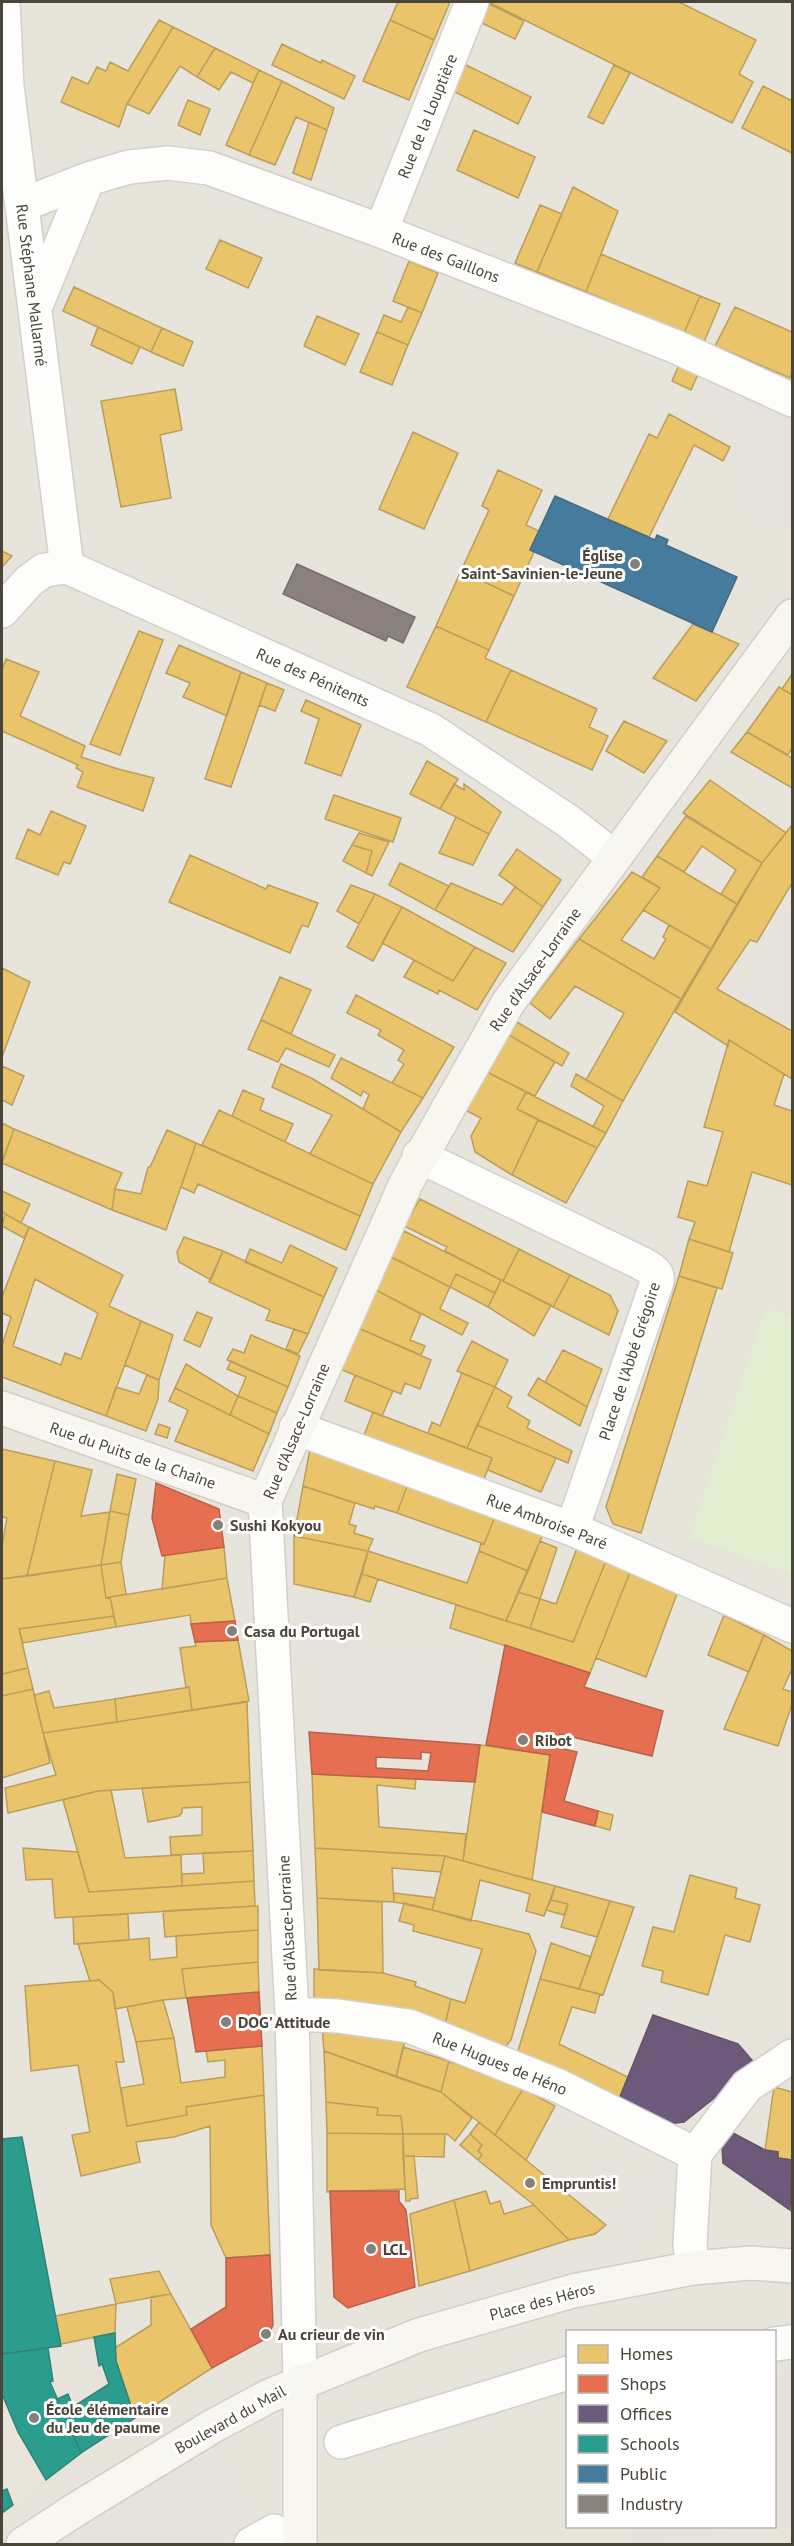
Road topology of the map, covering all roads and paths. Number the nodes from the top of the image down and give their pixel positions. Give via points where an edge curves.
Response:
1 (3, 2) edge
2 (472, 2) edge
3 (88, 179) junction
4 (22, 205) junction
5 (381, 231) junction
6 (35, 309) junction
7 (792, 400) edge
8 (67, 567) junction
9 (2, 611) edge
10 (792, 616) edge
11 (614, 857) junction
12 (419, 1156) junction
13 (2, 1408) edge
14 (296, 1428) junction
15 (265, 1501) junction
16 (572, 1529) junction
17 (792, 1626) edge
18 (292, 2014) junction
19 (792, 2056) edge
20 (695, 2154) junction
21 (792, 2266) edge
22 (693, 2268) junction
23 (792, 2342) edge
24 (776, 2344) edge
25 (566, 2373) edge
26 (300, 2382) junction
27 (341, 2442) dead end
28 (275, 2540) edge
29 (23, 2544) edge

1 - 4 street, Rue Stéphane Mallarmé via 7,86
2 - 5 street, Rue de la Louptière
3 - 4 street, Rue des Gaillons
3 - 5 street, Rue des Gaillons via 129,167 168,163 209,168
3 - 6 street
4 - 6 street, Rue Stéphane Mallarmé
5 - 7 street, Rue des Gaillons via 674,346
6 - 8 street, Rue Stéphane Mallarmé
8 - 9 street via 44,570
8 - 11 street, Rue des Pénitents via 431,730
10 - 11 street, Rue d'Alsace-Lorraine
11 - 12 street, Rue d'Alsace-Lorraine via 508,1003
12 - 14 street, Rue d'Alsace-Lorraine
12 - 16 street, Place de l'Abbé Grégoire via 656,1271 656,1285
13 - 15 street, Rue du Puits de la Chaîne
14 - 15 street, Rue d'Alsace-Lorraine
14 - 16 street, Rue Ambroise Paré
15 - 18 street, Rue d'Alsace-Lorraine
16 - 17 street, Rue Ambroise Paré
18 - 20 street, Rue Hugues de Héno via 409,2026 559,2086
18 - 26 street, Rue d'Alsace-Lorraine
19 - 20 street via 747,2086
20 - 22 street via 690,2245
21 - 22 street, Place des Héros via 751,2263
22 - 26 street, Place des Héros via 573,2291 419,2334
23 - 24 street
25 - 27 street
26 - 28 street, Boulevard du Mail
26 - 29 street, Boulevard du Mail via 213,2426

